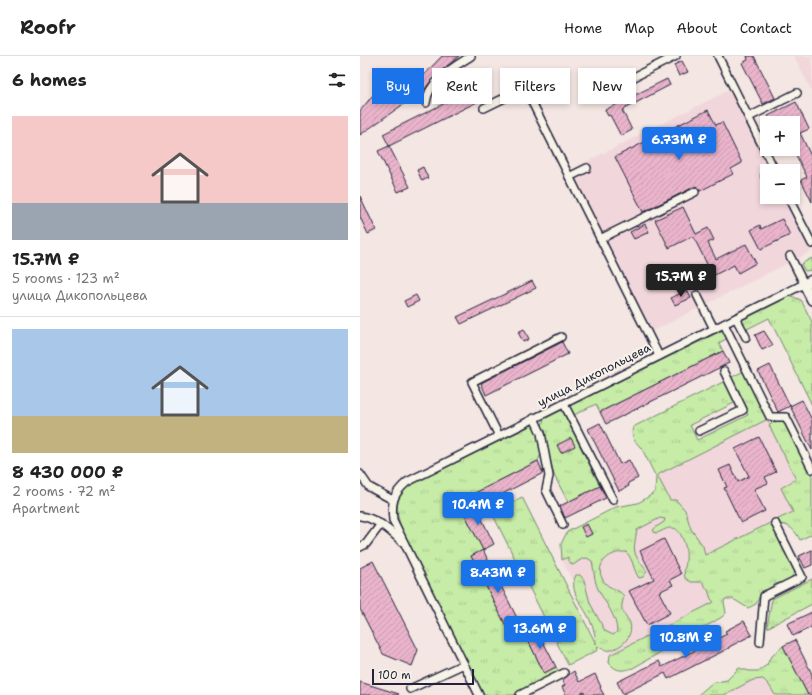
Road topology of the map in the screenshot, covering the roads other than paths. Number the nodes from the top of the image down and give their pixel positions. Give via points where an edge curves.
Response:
1 (471, 56) edge
2 (676, 56) edge
3 (718, 56) edge
4 (636, 76) edge
5 (797, 93) dead end
6 (426, 103) dead end
7 (484, 108) dead end
8 (749, 117) junction
9 (772, 164) edge
10 (587, 168) dead end
11 (569, 177) junction
12 (695, 192) dead end
13 (792, 204) edge
14 (600, 239) junction
15 (812, 244) edge
16 (790, 256) dead end
17 (808, 282) edge
18 (697, 295) dead end
19 (812, 300) edge
20 (736, 318) junction
21 (724, 324) junction
22 (714, 329) junction
23 (561, 337) dead end
24 (746, 337) dead end
25 (659, 356) junction
26 (724, 371) dead end
27 (564, 404) junction
28 (534, 418) junction
29 (699, 431) dead end
30 (499, 436) junction
31 (812, 469) edge
32 (360, 474) edge
33 (393, 500) junction
34 (613, 500) dead end
35 (360, 516) edge
36 (775, 523) dead end
37 (381, 524) junction
38 (563, 525) dead end
39 (360, 547) edge
40 (406, 547) junction
41 (760, 642) dead end
42 (464, 664) junction
43 (564, 673) dead end
44 (410, 689) dead end
45 (479, 695) edge
46 (520, 695) edge

1 - 6 street via 448,71 427,95
2 - 4 street
3 - 8 street
5 - 8 street
7 - 11 street via 525,88
8 - 9 street
10 - 11 street
11 - 14 street
12 - 14 street
13 - 15 street
14 - 25 street
16 - 17 street
17 - 19 main road
17 - 20 street, улица Дикопольцева
18 - 22 street
20 - 21 street, улица Дикопольцева
20 - 24 street
21 - 22 street, улица Дикопольцева
21 - 31 street via 770,417 786,417
22 - 25 street, улица Дикопольцева
23 - 30 street via 472,382
25 - 27 street, улица Дикопольцева
26 - 29 street via 743,410
27 - 28 street, улица Дикопольцева
27 - 34 street
28 - 30 street, улица Дикопольцева
28 - 38 street via 541,433 549,476 546,490
30 - 33 street, улица Дикопольцева via 407,482 398,490
32 - 33 street via 369,487
33 - 40 street via 393,520
35 - 37 street
36 - 41 street via 802,577 764,596
37 - 39 street via 366,544
37 - 40 street
40 - 42 street
42 - 44 street
42 - 45 street
43 - 46 street

